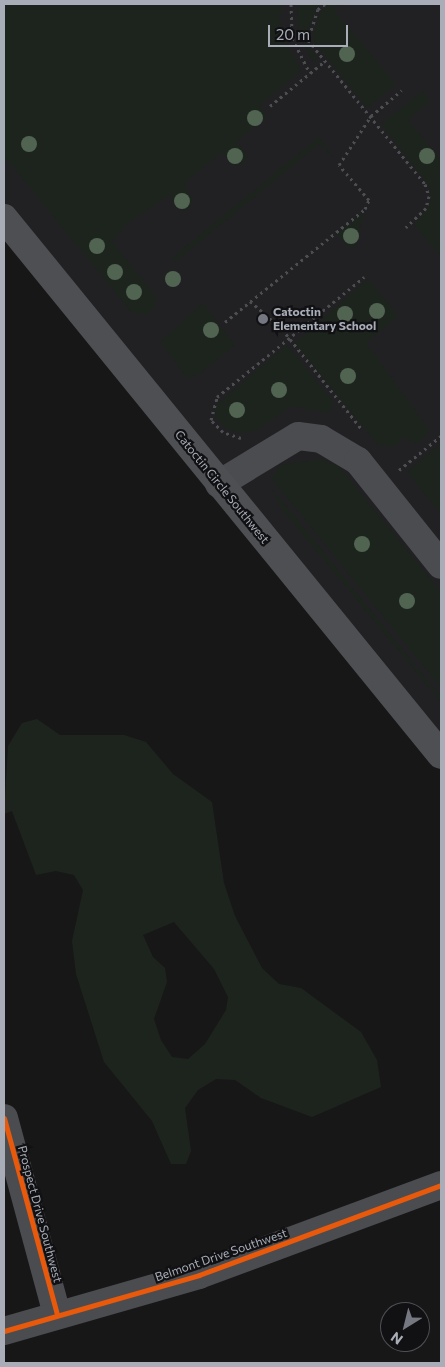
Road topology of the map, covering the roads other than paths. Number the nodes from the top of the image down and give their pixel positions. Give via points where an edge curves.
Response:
1 (4, 218) edge
2 (219, 484) junction
3 (441, 565) edge
4 (439, 745) edge
5 (4, 1118) edge
6 (441, 1185) edge
7 (57, 1315) junction
8 (4, 1331) edge

1 - 2 main road, Catoctin Circle Southwest
2 - 3 street via 298,436 322,439 358,461
2 - 4 main road, Catoctin Circle Southwest
5 - 7 street, Prospect Drive Southwest
6 - 7 street, Belmont Drive Southwest via 199,1276
7 - 8 street, Belmont Drive Southwest

